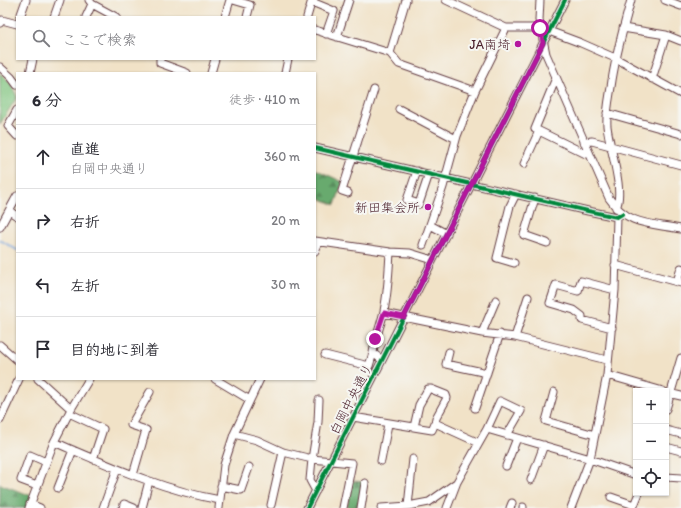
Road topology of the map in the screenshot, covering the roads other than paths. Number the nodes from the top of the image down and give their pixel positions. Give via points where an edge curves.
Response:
1 (26, 0) edge
2 (60, 0) edge
3 (230, 0) edge
4 (233, 0) edge
5 (349, 0) edge
6 (406, 0) edge
7 (540, 0) edge
8 (565, 0) edge
9 (631, 0) edge
10 (665, 0) edge
11 (312, 1) edge
12 (450, 1) edge
13 (90, 2) edge
14 (681, 6) edge
15 (20, 16) edge
16 (54, 16) edge
17 (86, 16) edge
18 (114, 16) edge
19 (225, 16) edge
20 (247, 16) edge
21 (307, 16) edge
22 (0, 23) edge
23 (16, 24) edge
24 (506, 28) junction
25 (540, 28) junction
26 (623, 28) junction
27 (316, 30) edge
28 (549, 31) junction
29 (326, 34) junction
30 (666, 35) junction
31 (337, 37) junction
32 (681, 41) edge
33 (543, 43) junction
34 (390, 53) junction
35 (615, 58) junction
36 (33, 60) edge
37 (160, 60) edge
38 (214, 60) edge
39 (288, 60) edge
40 (0, 67) edge
41 (30, 72) edge
42 (185, 72) edge
43 (211, 72) edge
44 (285, 72) edge
45 (556, 78) junction
46 (652, 79) junction
47 (16, 84) edge
48 (374, 90) dead end
49 (475, 91) junction
50 (681, 94) edge
51 (399, 109) dead end
52 (16, 112) edge
53 (606, 113) junction
54 (539, 131) junction
55 (16, 133) edge
56 (681, 134) edge
57 (456, 139) junction
58 (584, 142) junction
59 (610, 146) junction
60 (316, 148) edge
61 (589, 153) junction
62 (353, 157) junction
63 (524, 164) dead end
64 (681, 165) edge
65 (417, 171) junction
66 (429, 174) junction
67 (445, 178) junction
68 (472, 185) junction
69 (348, 193) dead end
70 (516, 194) junction
71 (16, 198) edge
72 (535, 198) junction
73 (616, 208) junction
74 (9, 211) junction
75 (16, 215) edge
76 (620, 215) junction
77 (430, 225) junction
78 (0, 226) edge
79 (681, 229) edge
80 (447, 234) junction
81 (317, 241) edge
82 (547, 243) dead end
83 (423, 245) dead end
84 (390, 252) junction
85 (433, 260) junction
86 (514, 263) dead end
87 (615, 265) junction
88 (681, 268) edge
89 (679, 283) edge
90 (615, 290) junction
91 (528, 297) dead end
92 (496, 300) dead end
93 (384, 313) junction
94 (404, 317) junction
95 (612, 328) junction
96 (482, 332) junction
97 (500, 334) junction
98 (515, 337) junction
99 (0, 345) edge
100 (449, 352) dead end
101 (373, 353) junction
102 (325, 355) dead end
103 (681, 358) edge
104 (16, 359) edge
105 (382, 360) junction
106 (607, 360) junction
107 (487, 373) junction
108 (607, 375) junction
109 (19, 380) edge
110 (39, 380) edge
111 (88, 380) edge
112 (217, 380) edge
113 (260, 380) edge
114 (652, 388) edge
115 (669, 390) edge
116 (150, 392) dead end
117 (554, 392) dead end
118 (669, 393) edge
119 (681, 396) edge
120 (250, 400) junction
121 (319, 400) dead end
122 (476, 408) dead end
123 (70, 411) junction
124 (353, 417) junction
125 (0, 420) edge
126 (435, 423) junction
127 (388, 424) junction
128 (414, 427) junction
129 (487, 429) junction
130 (669, 431) edge
131 (234, 434) junction
132 (681, 434) edge
133 (507, 435) junction
134 (595, 435) junction
135 (517, 438) junction
136 (54, 442) junction
137 (479, 443) junction
138 (544, 445) junction
139 (669, 448) edge
140 (73, 450) junction
141 (681, 451) edge
142 (283, 452) junction
143 (93, 459) junction
144 (312, 459) junction
145 (413, 459) dead end
146 (590, 459) junction
147 (331, 461) junction
148 (381, 461) dead end
149 (46, 462) junction
150 (506, 466) dead end
151 (249, 467) dead end
152 (117, 469) junction
153 (633, 474) edge
154 (133, 475) junction
155 (669, 477) edge
156 (681, 478) edge
157 (531, 480) dead end
158 (149, 481) junction
159 (457, 482) junction
160 (365, 483) dead end
161 (37, 486) junction
162 (221, 486) junction
163 (58, 488) dead end
164 (316, 491) junction
165 (638, 496) edge
166 (611, 497) dead end
167 (219, 504) edge
168 (271, 505) dead end
169 (30, 506) edge
170 (408, 506) junction
171 (634, 507) edge
172 (40, 508) edge
173 (104, 508) edge
174 (123, 508) edge
175 (134, 508) edge
176 (142, 508) edge
177 (307, 508) edge
178 (343, 508) edge
179 (361, 508) edge
180 (381, 508) edge
181 (447, 508) edge
182 (571, 508) edge

1 - 15 street
2 - 16 street
3 - 19 street
4 - 20 street via 250,5
5 - 31 street
6 - 34 street
7 - 25 street
8 - 28 street, 白岡中央通り
9 - 26 street
10 - 14 street
11 - 21 street
11 - 29 street via 334,11
12 - 24 street
13 - 17 street
13 - 18 street
22 - 23 street via 2,20
24 - 25 street
24 - 49 street
25 - 33 street
26 - 30 street
26 - 35 street
27 - 29 street
28 - 33 street, 白岡中央通り
28 - 35 street
29 - 31 street
30 - 32 street
30 - 46 street
31 - 34 street
33 - 45 street
33 - 68 street, 白岡中央通り
34 - 49 street via 399,64
35 - 46 street
35 - 53 street
36 - 41 street
37 - 42 street
38 - 43 street
39 - 44 street
40 - 47 street
45 - 54 street via 535,129
45 - 58 street
46 - 50 street
48 - 62 street
49 - 57 street
51 - 57 street
52 - 55 street via 8,126
53 - 56 street
53 - 59 street
54 - 61 street via 586,154
54 - 63 street
57 - 67 street
58 - 59 street via 592,141
58 - 61 street
59 - 64 street
59 - 73 street via 618,179
60 - 62 street
61 - 73 street via 608,198
62 - 65 street
62 - 69 street via 342,191
65 - 66 street
65 - 66 street via 407,200 419,204
66 - 67 street
67 - 68 street
67 - 77 street
68 - 70 street
68 - 80 street, 白岡中央通り
70 - 72 street
70 - 86 street via 510,206 497,258
71 - 74 street
72 - 76 street
72 - 82 street via 524,236
73 - 76 street
74 - 75 street
74 - 78 street
76 - 79 street via 640,222
76 - 87 street
77 - 80 street
77 - 83 street
80 - 85 street, 白岡中央通り
81 - 84 street
84 - 85 street via 410,253
84 - 93 street
85 - 94 street, 白岡中央通り
87 - 89 street
87 - 90 street
88 - 89 street
90 - 95 street
90 - 95 street via 582,280 578,291 556,285 550,304 574,310 582,316 582,320
91 - 98 street
92 - 96 street
93 - 94 street
93 - 101 street
94 - 96 street
94 - 105 street, 白岡中央通り
95 - 106 street
96 - 97 street
97 - 98 street
97 - 107 street
98 - 106 street
99 - 104 street
100 - 107 street via 446,364
101 - 102 street via 369,366
101 - 105 street
103 - 115 street
105 - 124 street, 白岡中央通り
106 - 108 street
107 - 122 street
108 - 114 street
108 - 134 street
109 - 125 street
110 - 123 street
111 - 123 street
112 - 120 street
113 - 120 street
116 - 154 street via 131,425 146,430
117 - 134 street via 546,421
118 - 119 street
120 - 131 street
121 - 144 street
123 - 136 street
123 - 143 street via 103,429
124 - 127 street
124 - 147 street, 白岡中央通り
126 - 128 street via 432,430
126 - 128 street via 447,398 446,395 428,389 419,405
126 - 137 street
127 - 128 street
127 - 148 street
129 - 133 street
129 - 133 street via 500,401 521,411
129 - 137 street
130 - 132 street
131 - 142 street via 257,440
131 - 162 street via 224,464
133 - 135 street
134 - 146 street
135 - 138 street
135 - 150 street
136 - 140 street
136 - 149 street
137 - 159 street
138 - 146 street
138 - 157 street
139 - 141 street
140 - 143 street
140 - 163 street
142 - 144 street
142 - 168 street
143 - 152 street
144 - 147 street
144 - 164 street via 310,480
145 - 170 street
146 - 153 street
146 - 182 street
147 - 164 street, 白岡中央通り
147 - 178 street via 352,463
149 - 161 street
149 - 161 street via 30,455 21,480
151 - 162 street via 241,490
152 - 154 street
152 - 173 street
154 - 158 street
155 - 156 street
158 - 167 street
158 - 176 street
159 - 170 street via 429,502
159 - 181 street
160 - 179 street
161 - 169 street
162 - 167 street
164 - 177 street, 白岡中央通り
165 - 171 street
166 - 171 street
169 - 172 street
170 - 180 street
174 - 175 street via 124,504

